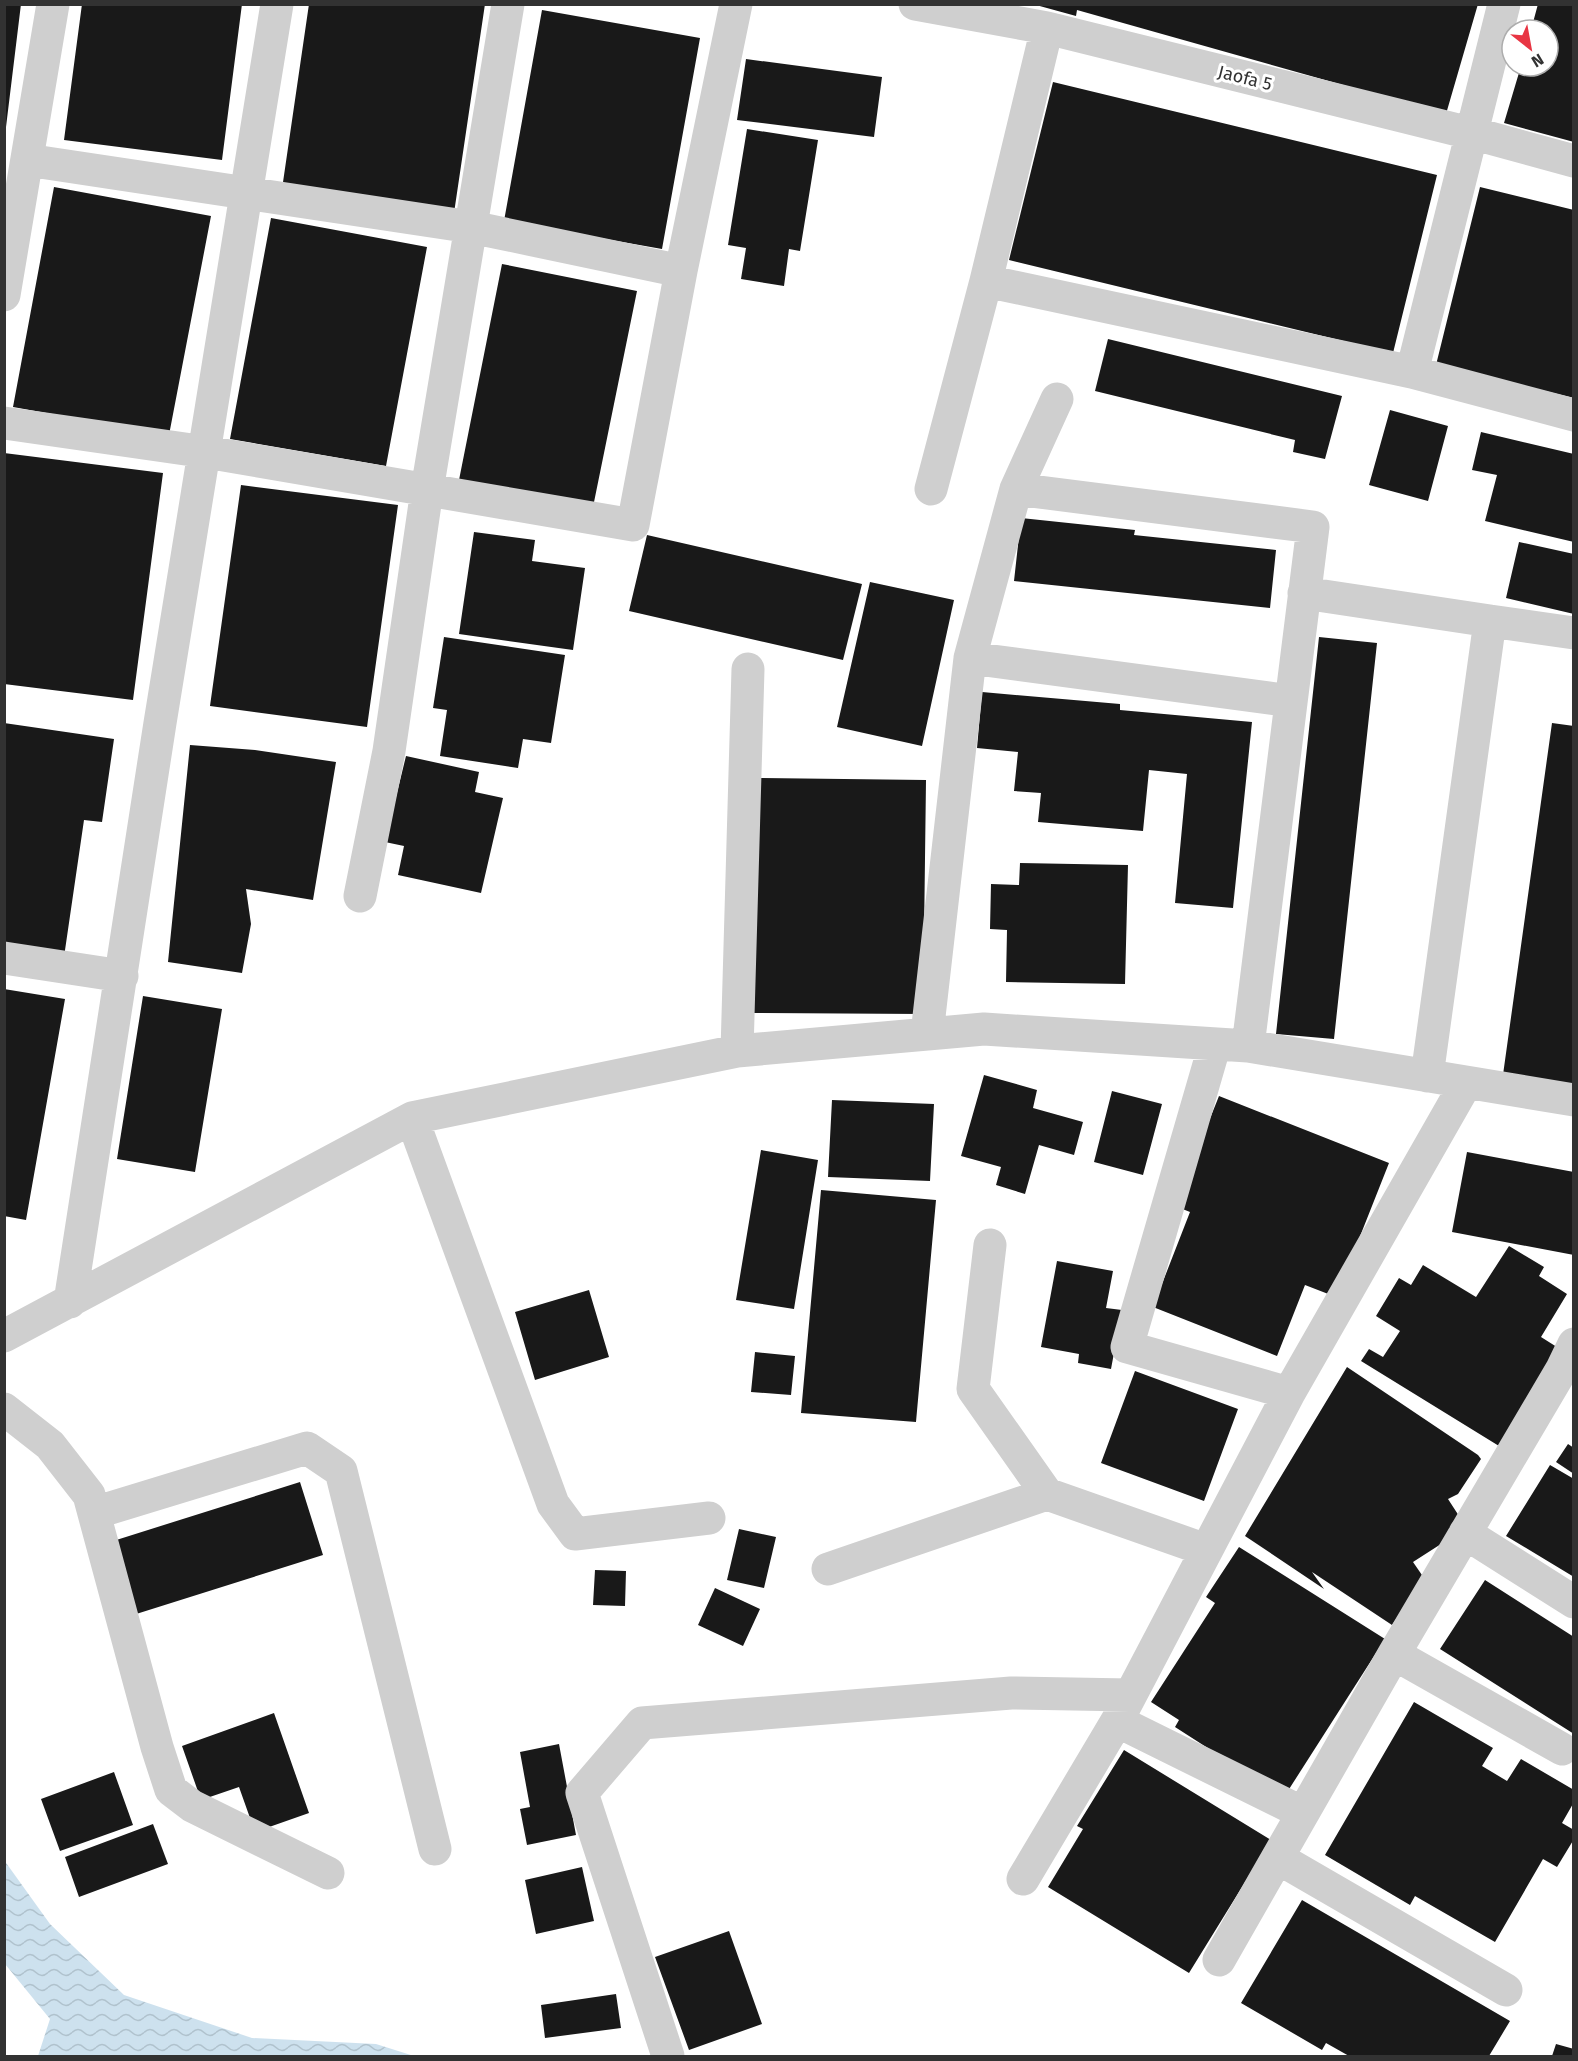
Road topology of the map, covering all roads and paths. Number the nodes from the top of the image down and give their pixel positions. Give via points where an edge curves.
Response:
1 (53, 4) edge
2 (277, 4) edge
3 (508, 4) edge
4 (736, 4) edge
5 (915, 4) edge
6 (1504, 4) edge
7 (999, 12) edge
8 (1047, 28) junction
9 (1471, 134) junction
10 (27, 160) junction
11 (1574, 161) edge
12 (247, 193) junction
13 (471, 227) junction
14 (681, 271) junction
15 (986, 281) junction
16 (4, 295) edge
17 (1412, 372) junction
18 (1057, 399) dead end
19 (1574, 415) edge
20 (4, 423) edge
21 (206, 452) junction
22 (931, 489) dead end
23 (1016, 489) junction
24 (427, 490) junction
25 (1304, 593) junction
26 (1490, 621) junction
27 (1574, 633) edge
28 (970, 658) junction
29 (748, 669) dead end
30 (1291, 701) junction
31 (360, 896) dead end
32 (4, 958) edge
33 (122, 976) junction
34 (927, 1034) junction
35 (1215, 1044) junction
36 (1248, 1046) junction
37 (737, 1051) junction
38 (1427, 1076) junction
39 (1466, 1083) junction
40 (1574, 1100) edge
41 (412, 1118) junction
42 (990, 1245) dead end
43 (70, 1302) junction
44 (4, 1336) edge
45 (1574, 1344) edge
46 (1289, 1393) junction
47 (4, 1409) edge
48 (1047, 1494) junction
49 (94, 1513) junction
50 (709, 1518) dead end
51 (1465, 1533) junction
52 (1206, 1550) junction
53 (828, 1569) dead end
54 (1574, 1602) edge
55 (1394, 1654) junction
56 (1124, 1708) junction
57 (1562, 1749) dead end
58 (1303, 1813) junction
59 (435, 1850) dead end
60 (1278, 1858) junction
61 (328, 1873) dead end
62 (1023, 1879) dead end
63 (1219, 1960) dead end
64 (1506, 1990) dead end
65 (668, 2056) edge

1 - 10 street
2 - 12 street
3 - 13 street
4 - 14 street
5 - 7 street, Jaofa 5
6 - 9 street
7 - 8 street, Jaofa 5
8 - 9 street, Jaofa 5
8 - 15 street
9 - 11 street, Jaofa 5
9 - 17 street
10 - 12 street
10 - 16 street
12 - 13 street
12 - 21 street
13 - 14 street
13 - 24 street
14 - 24 street via 633,525
15 - 17 street
15 - 22 street
17 - 19 street
18 - 23 street
20 - 21 street
21 - 24 street
21 - 33 street
23 - 25 street via 1313,527
23 - 28 street
24 - 31 street via 389,752
25 - 26 street
25 - 30 street
26 - 27 street
26 - 38 street
28 - 30 street
28 - 34 street
29 - 37 street
30 - 36 street
32 - 33 street
33 - 43 street
34 - 35 street via 984,1029
34 - 37 street
35 - 36 street
35 - 46 street via 1127,1347
36 - 38 street
37 - 41 street
38 - 39 street
39 - 40 street
39 - 46 street
41 - 43 street
41 - 50 street via 553,1504 575,1534
42 - 48 street via 973,1389
43 - 44 street
45 - 51 street
46 - 52 street
47 - 49 street via 50,1445 89,1495
48 - 52 street
48 - 53 street
49 - 59 street via 307,1448 341,1471
49 - 61 street via 171,1790 192,1806
51 - 54 street
51 - 55 street
52 - 56 street
55 - 57 street
55 - 58 street
56 - 58 street
56 - 62 street
56 - 65 street via 1011,1693 642,1723 582,1793
58 - 60 street
60 - 63 street
60 - 64 street

